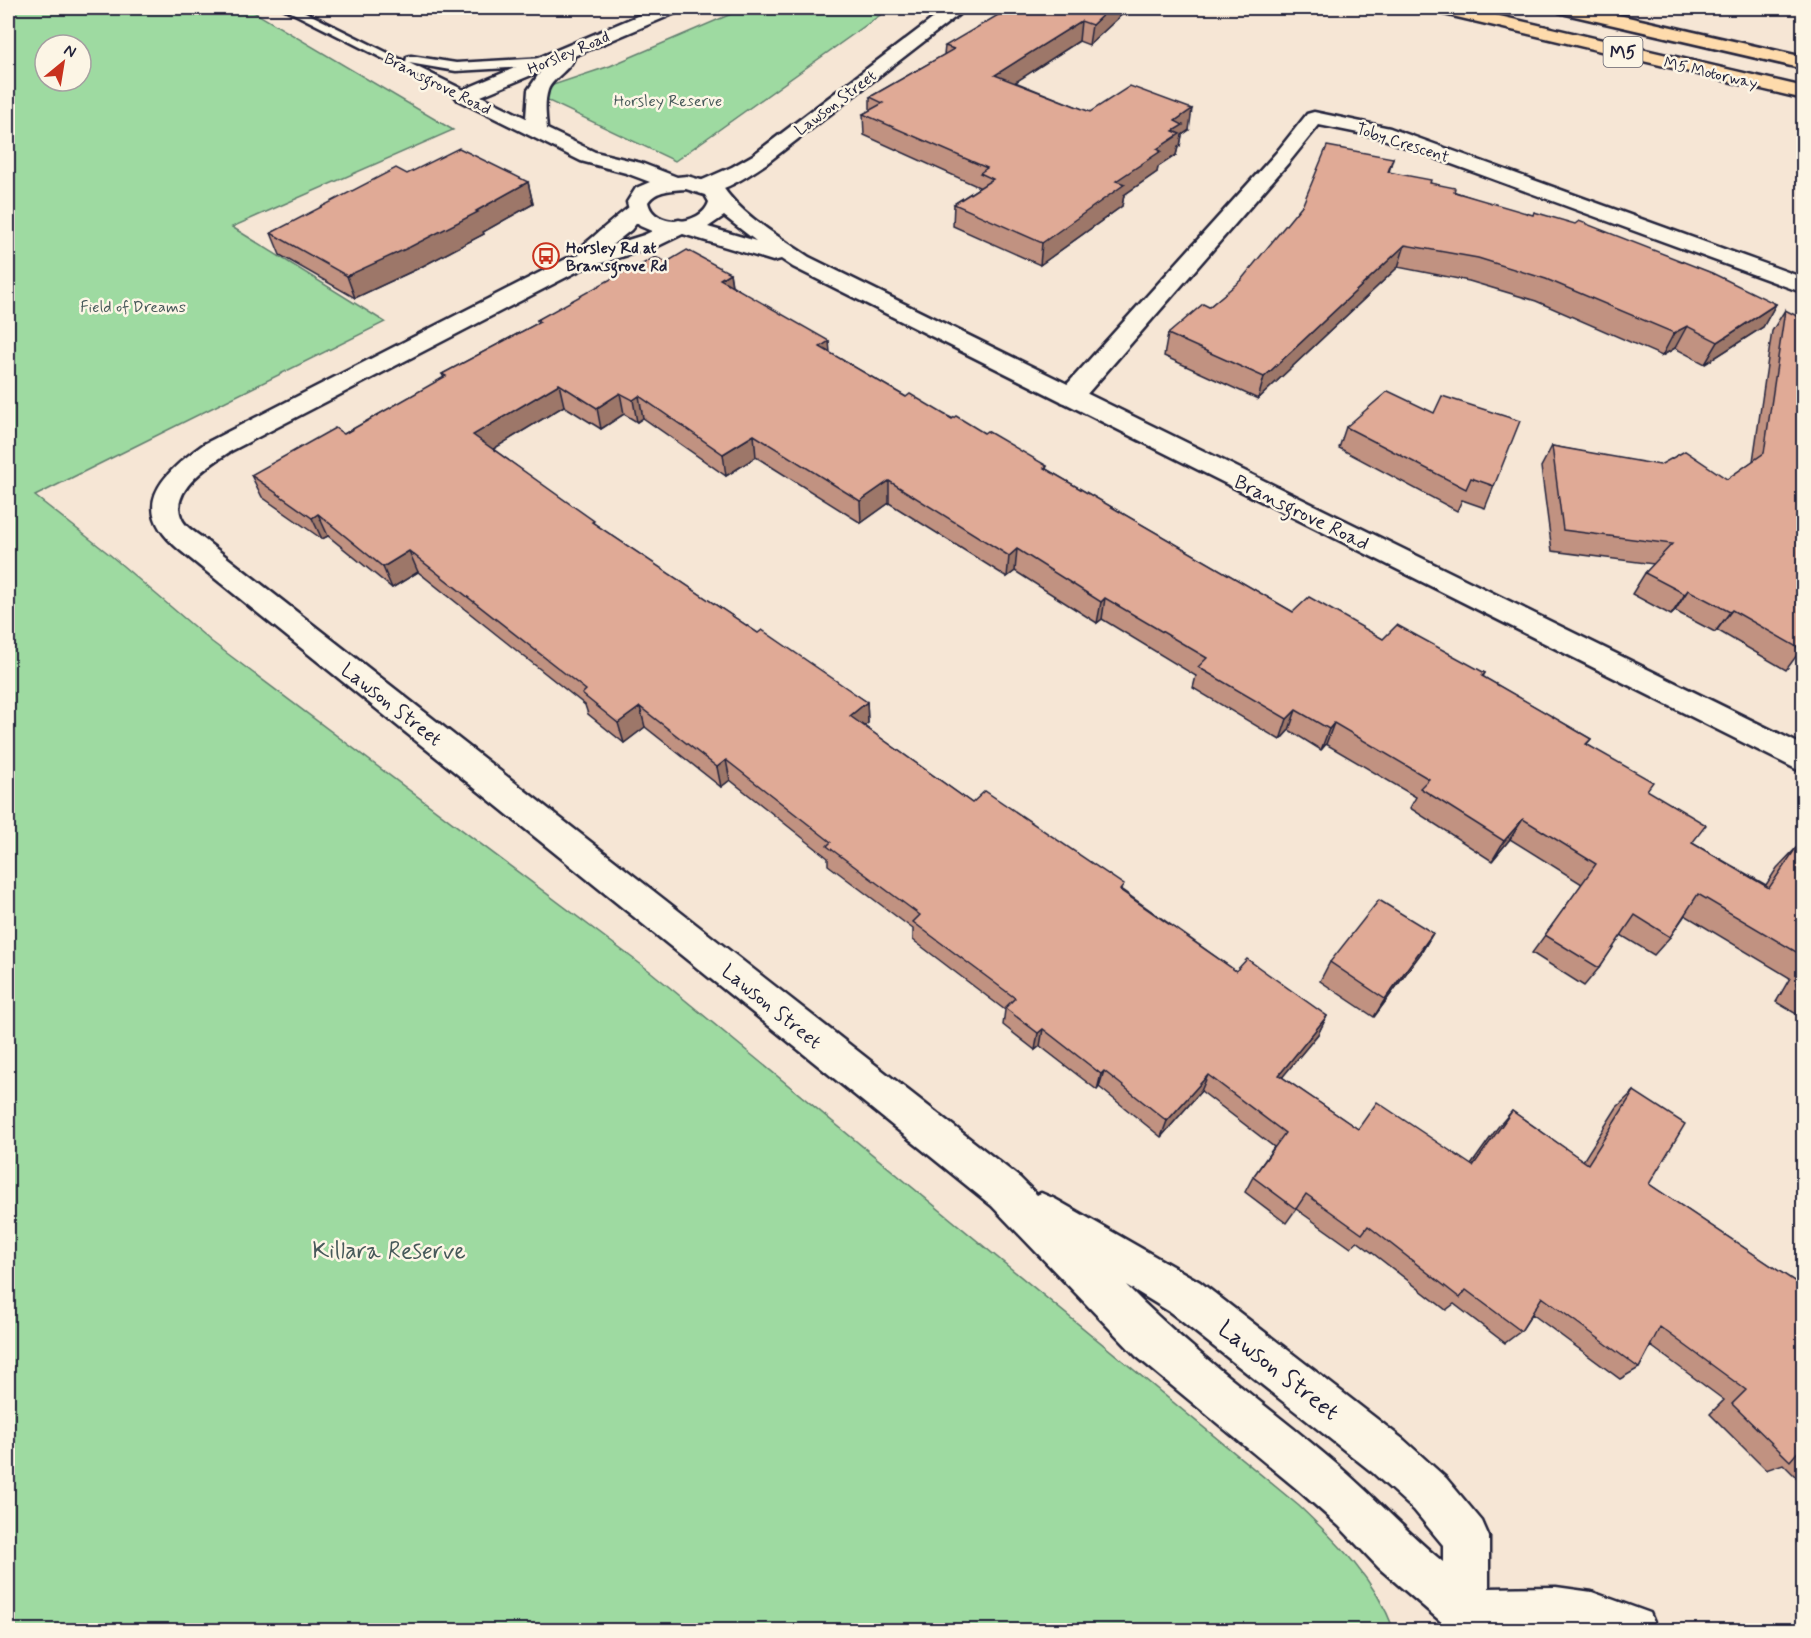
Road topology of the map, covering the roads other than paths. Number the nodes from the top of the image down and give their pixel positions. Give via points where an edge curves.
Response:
1 (289, 8) edge
2 (671, 8) edge
3 (958, 8) edge
4 (1443, 8) edge
5 (1566, 8) edge
6 (578, 47) junction
7 (383, 55) junction
8 (545, 62) junction
9 (1803, 63) edge
10 (1803, 93) edge
11 (465, 96) junction
12 (537, 132) junction
13 (588, 157) junction
14 (674, 183) junction
15 (713, 194) junction
16 (636, 206) junction
17 (682, 227) junction
18 (801, 262) junction
19 (574, 264) junction
20 (1803, 286) edge
21 (1071, 396) junction
22 (1803, 761) edge
23 (1006, 1192) junction
24 (1468, 1621) edge
25 (1633, 1630) edge

1 - 7 lane, Bransgrove Road
2 - 6 street, Horsley Road
3 - 15 street, Lawson Street
4 - 10 highway, M5 Motorway / M5
5 - 9 highway, M5 Motorway / M5
6 - 8 street, Horsley Road
6 - 12 street via 550,72 536,92
7 - 8 lane via 456,67
7 - 11 lane, Bransgrove Road
8 - 11 street, Horsley Road
11 - 12 street, Bransgrove Road
12 - 13 street, Bransgrove Road
13 - 14 street, Bransgrove Road
13 - 16 street, Bransgrove Road
14 - 15 street via 687,182
14 - 16 street, Lawson Street via 650,189
15 - 17 street, Lawson Street via 719,208 708,219
15 - 18 street, Bransgrove Road via 751,228
16 - 17 street, Bransgrove Road via 640,217 648,222
16 - 19 street, Lawson Street via 623,225
17 - 18 street, Bransgrove Road
17 - 19 street, Lawson Street
18 - 21 street, Bransgrove Road
19 - 23 street, Lawson Street via 206,454 170,493 168,519 206,556
20 - 21 street, Toby Crescent via 1383,132 1314,118
21 - 22 street, Bransgrove Road
23 - 24 street, Lawson Street via 1151,1341 1354,1510
23 - 24 street, Lawson Street via 1185,1297 1430,1494 1466,1537
24 - 25 street via 1556,1611 1592,1616

